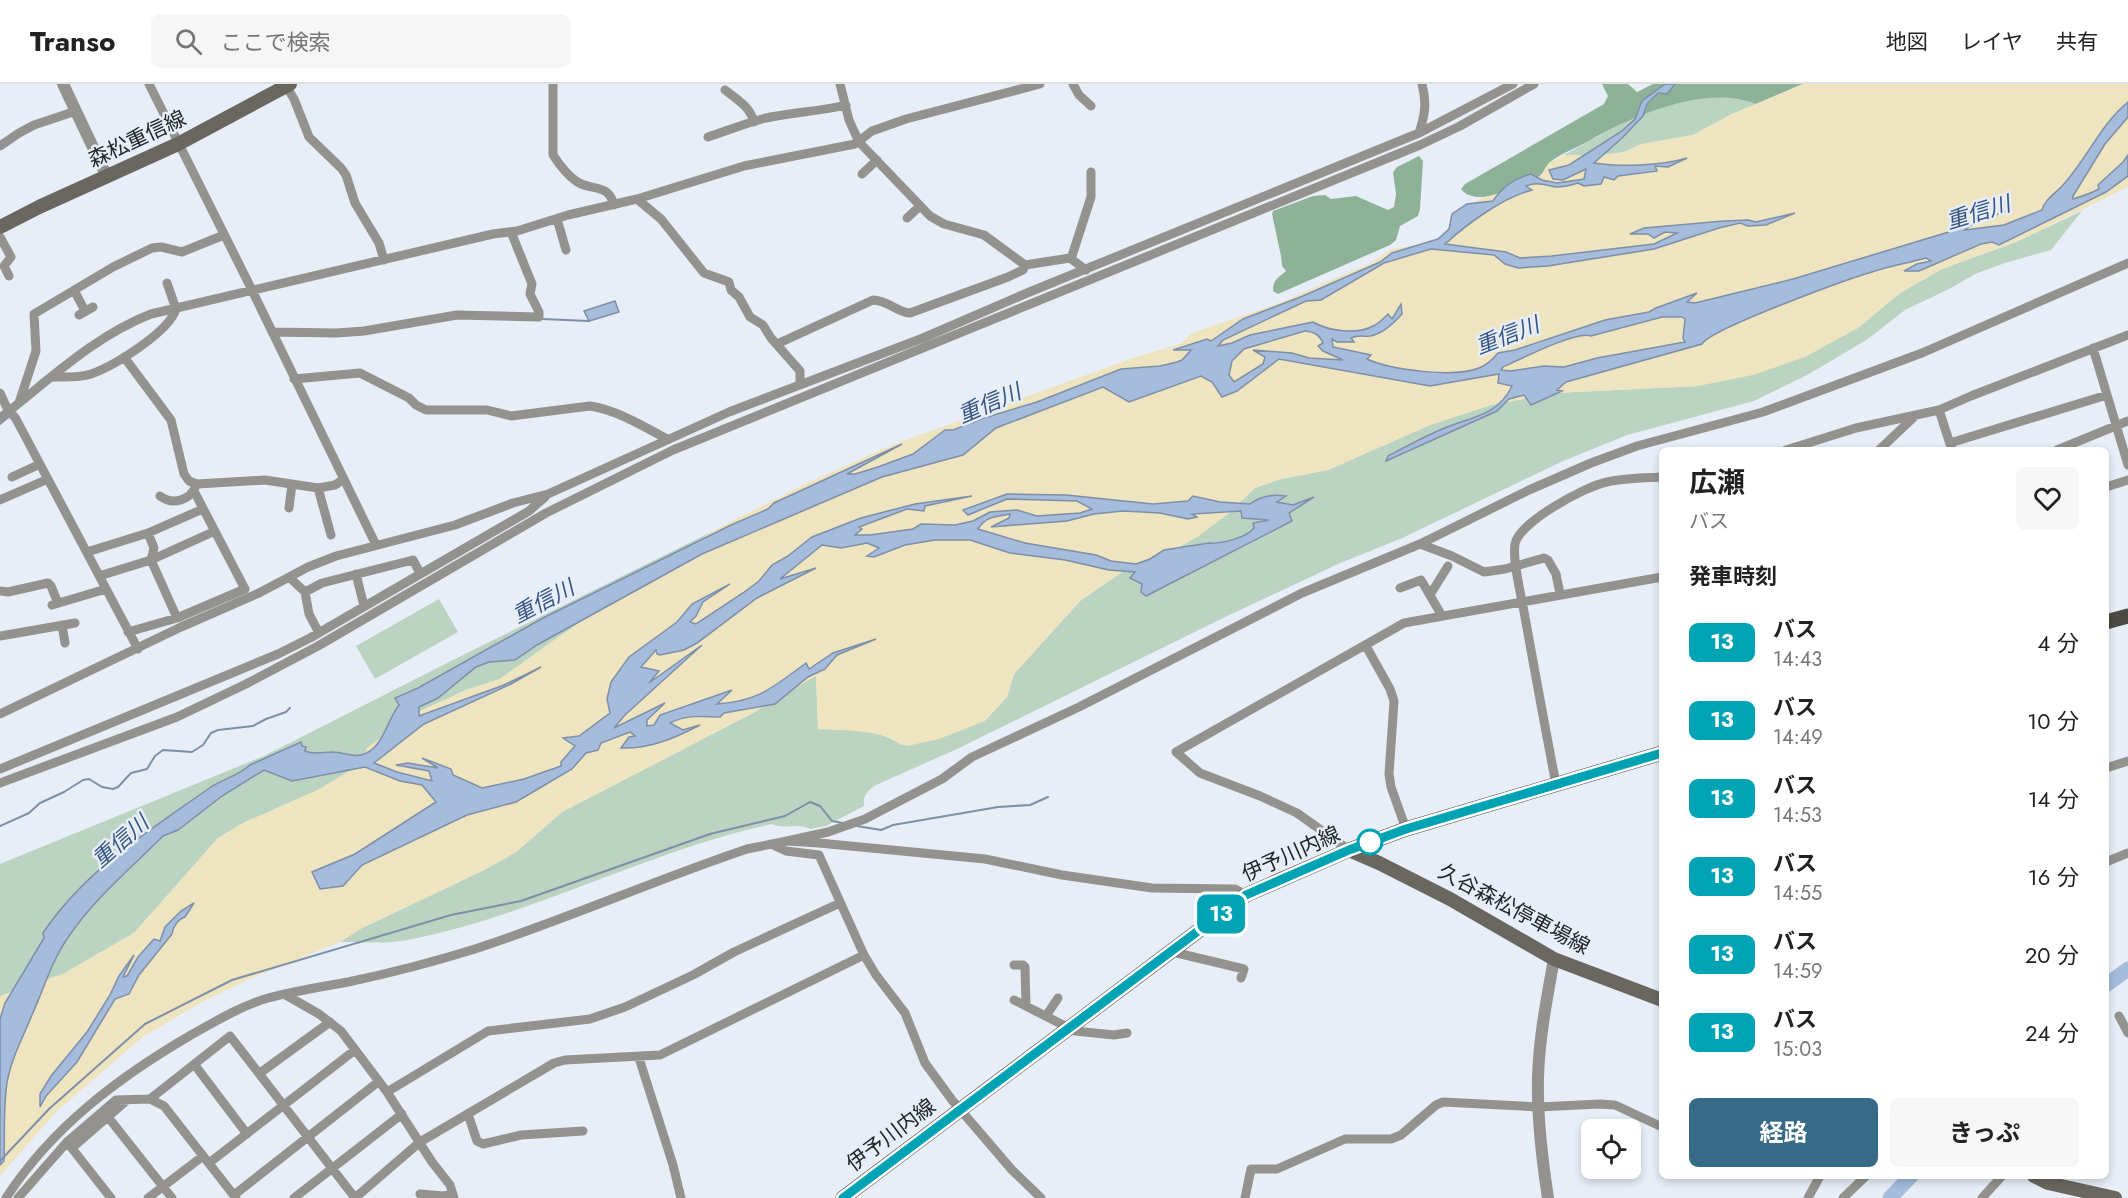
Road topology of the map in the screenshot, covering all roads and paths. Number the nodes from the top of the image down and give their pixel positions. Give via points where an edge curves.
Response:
1 (63, 84) edge
2 (149, 84) edge
3 (553, 84) edge
4 (840, 84) edge
5 (1040, 84) edge
6 (1073, 84) edge
7 (1422, 84) edge
8 (1514, 84) edge
9 (1534, 84) edge
10 (288, 85) edge
11 (726, 90) dead end
12 (846, 105) junction
13 (1091, 106) dead end
14 (76, 111) junction
15 (754, 122) junction
16 (1419, 133) junction
17 (708, 137) dead end
18 (859, 142) junction
19 (178, 144) junction
20 (0, 146) edge
21 (877, 160) junction
22 (1091, 172) dead end
23 (862, 174) dead end
24 (107, 177) junction
25 (638, 199) junction
26 (614, 205) junction
27 (920, 206) junction
28 (907, 218) dead end
29 (556, 219) junction
30 (0, 227) edge
31 (511, 232) junction
32 (224, 235) junction
33 (0, 237) edge
34 (566, 250) dead end
35 (1071, 259) junction
36 (384, 261) junction
37 (2128, 263) edge
38 (1025, 265) junction
39 (1086, 270) junction
40 (9, 276) dead end
41 (167, 284) dead end
42 (74, 290) junction
43 (252, 291) junction
44 (176, 309) junction
45 (85, 311) dead end
46 (272, 332) junction
47 (2128, 335) edge
48 (777, 344) junction
49 (2093, 348) junction
50 (124, 357) junction
51 (53, 377) junction
52 (294, 378) junction
53 (800, 385) junction
54 (0, 393) edge
55 (2107, 395) junction
56 (19, 403) junction
57 (1939, 410) junction
58 (10, 411) junction
59 (1914, 417) junction
60 (0, 418) edge
61 (2128, 421) edge
62 (2116, 425) junction
63 (667, 439) junction
64 (1951, 446) edge
65 (1796, 447) edge
66 (1882, 447) edge
67 (2064, 447) edge
68 (40, 464) junction
69 (2128, 465) edge
70 (12, 477) dead end
71 (1659, 477) edge
72 (48, 479) junction
73 (344, 479) junction
74 (2128, 480) edge
75 (292, 484) junction
76 (2109, 485) edge
77 (195, 487) junction
78 (318, 488) junction
79 (588, 491) junction
80 (548, 494) junction
81 (160, 496) dead end
82 (0, 500) edge
83 (289, 508) dead end
84 (203, 509) junction
85 (215, 531) junction
86 (148, 533) junction
87 (331, 535) dead end
88 (1420, 544) junction
89 (376, 545) junction
90 (87, 552) junction
91 (151, 560) junction
92 (1516, 565) junction
93 (1448, 566) dead end
94 (420, 573) junction
95 (356, 574) junction
96 (99, 576) junction
97 (289, 577) junction
98 (1659, 578) edge
99 (1400, 588) dead end
100 (106, 589) junction
101 (0, 591) edge
102 (305, 592) junction
103 (1560, 594) junction
104 (1430, 595) junction
105 (1522, 602) junction
106 (364, 606) junction
107 (1442, 616) junction
108 (2128, 616) edge
109 (177, 618) junction
110 (2109, 621) edge
111 (75, 623) dead end
112 (62, 626) junction
113 (128, 632) junction
114 (318, 633) junction
115 (0, 636) edge
116 (65, 643) dead end
117 (1366, 645) junction
118 (138, 649) junction
119 (0, 714) edge
120 (1659, 754) edge
121 (2128, 761) edge
122 (2109, 767) edge
123 (0, 769) edge
124 (0, 783) edge
125 (1556, 784) junction
126 (1406, 829) junction
127 (787, 841) junction
128 (770, 843) junction
129 (1349, 850) junction
130 (2128, 853) edge
131 (2109, 861) edge
132 (1246, 895) junction
133 (840, 903) junction
134 (1174, 949) junction
135 (864, 955) junction
136 (1554, 959) junction
137 (1014, 965) dead end
138 (1241, 978) dead end
139 (284, 994) junction
140 (1058, 998) dead end
141 (1659, 999) edge
142 (1014, 1000) dead end
143 (1026, 1006) junction
144 (1046, 1016) junction
145 (2119, 1016) dead end
146 (330, 1022) junction
147 (1070, 1029) junction
148 (1127, 1033) dead end
149 (2128, 1033) edge
150 (355, 1050) junction
151 (639, 1058) junction
152 (194, 1064) junction
153 (260, 1073) junction
154 (378, 1082) junction
155 (387, 1092) junction
156 (150, 1099) junction
157 (127, 1100) junction
158 (284, 1105) junction
159 (1538, 1107) junction
160 (960, 1110) junction
161 (402, 1114) junction
162 (468, 1114) junction
163 (108, 1117) junction
164 (1659, 1126) edge
165 (583, 1131) dead end
166 (247, 1134) junction
167 (308, 1137) junction
168 (420, 1142) junction
169 (70, 1144) junction
170 (206, 1160) junction
171 (332, 1168) junction
172 (1819, 1179) edge
173 (1863, 1179) edge
174 (1999, 1179) edge
175 (2040, 1179) edge
176 (163, 1187) junction
177 (420, 1194) dead end
178 (454, 1196) edge
179 (235, 1197) edge
180 (6, 1198) edge
181 (18, 1198) edge
182 (111, 1198) edge
183 (148, 1198) edge
184 (172, 1198) edge
185 (294, 1198) edge
186 (355, 1198) edge
187 (681, 1198) edge
188 (843, 1198) edge
189 (1041, 1198) edge
190 (1245, 1198) edge
191 (1548, 1198) edge
192 (1808, 1198) edge
193 (1843, 1198) edge
194 (1982, 1198) edge
195 (2115, 1198) edge

1 - 14 street
2 - 19 street
3 - 26 street via 553,155 576,181 606,190
4 - 12 street
5 - 18 street via 906,119 872,131
6 - 13 street
7 - 16 street via 1426,112
8 - 16 street
9 - 79 street via 1420,145 706,436
10 - 19 main road, 森松重信線
10 - 36 street via 309,137 346,175 355,203 379,243
11 - 15 street via 742,102
12 - 15 street
12 - 18 street
14 - 20 street via 34,125
14 - 24 street
15 - 17 street
16 - 39 street
18 - 21 street
18 - 25 street via 744,166
19 - 24 main road, 森松重信線
19 - 32 street
21 - 23 street
21 - 27 street
22 - 35 street via 1091,197
24 - 30 main road, 森松重信線
25 - 26 street
25 - 48 street via 661,219 704,273 729,282 750,316 763,325
26 - 29 street
27 - 28 street
27 - 38 street via 937,221 984,235
29 - 31 street
29 - 34 street
31 - 36 street
31 - 46 street via 532,284 530,294 539,317 457,315 345,332
32 - 42 street via 182,252 152,248
32 - 43 street
33 - 40 street via 11,258 4,266
35 - 38 street
35 - 39 street
36 - 43 street
37 - 88 street via 1922,354 1763,412 1637,446 1590,463
38 - 48 street via 1008,277 910,313 873,300
39 - 53 street
41 - 44 street
42 - 45 street
42 - 56 street via 34,314 36,351
43 - 44 street
43 - 46 street
44 - 50 street via 170,321
44 - 51 street via 151,314 122,327
46 - 52 street
47 - 49 street
48 - 53 street via 800,371
49 - 55 street
49 - 57 street
50 - 51 street via 89,374
50 - 77 street via 171,420 184,474
51 - 56 street
52 - 63 street via 360,373 426,410 487,410 511,416 598,407
52 - 73 street
53 - 63 street
54 - 58 street
55 - 62 street
55 - 64 street
56 - 58 street
57 - 59 street
57 - 64 street
58 - 60 street
58 - 68 street
59 - 65 street via 1856,428
59 - 66 street
61 - 62 street
62 - 67 street
62 - 69 street
63 - 80 street
68 - 70 street
68 - 72 street
71 - 92 street via 1605,482 1534,520 1521,531 1515,544
72 - 82 street
72 - 90 street
73 - 78 street
73 - 89 street
74 - 76 street
75 - 77 street via 265,480
75 - 78 street
75 - 83 street
77 - 81 street via 182,500
77 - 84 street
78 - 87 street
79 - 80 street
79 - 124 street via 246,684 144,730
80 - 89 street
80 - 94 street via 529,511
84 - 85 street
84 - 86 street
85 - 91 street
85 - 109 street via 245,589
86 - 90 street
86 - 91 street via 154,548
88 - 92 street via 1484,572
88 - 127 street via 1302,593 972,757 942,779 865,819
89 - 97 street via 330,558
90 - 96 street
91 - 96 street
91 - 109 street
92 - 103 street via 1548,560
92 - 105 street
93 - 104 street
94 - 95 street via 413,561
94 - 106 street
95 - 102 street
95 - 106 street
96 - 100 street
97 - 102 street
97 - 118 street
98 - 103 street
99 - 104 street via 1421,580
100 - 101 street via 55,604 48,583
100 - 113 street
102 - 114 street
103 - 105 street
104 - 107 street
105 - 107 street
105 - 125 street
106 - 114 street
107 - 117 street via 1404,623
108 - 110 main road
109 - 113 street
111 - 112 street
112 - 115 street
112 - 116 street
113 - 118 street
114 - 123 street via 278,654
117 - 126 street via 1394,701 1390,780
117 - 129 street via 1176,752 1200,773 1297,813
118 - 119 street
120 - 125 main road, 伊予川内線
121 - 122 street
125 - 126 main road, 伊予川内線
126 - 129 main road, 伊予川内線
127 - 128 street
127 - 132 street via 985,859 1152,888 1235,889
128 - 133 street via 786,851 819,855
128 - 139 street via 476,949 411,968
129 - 132 main road, 伊予川内線
129 - 136 main road, 久谷森松停車場線 via 1459,904
130 - 131 street
132 - 134 main road, 伊予川内線
133 - 135 street
133 - 155 street via 625,1007 590,1019 488,1031
134 - 138 street via 1177,953 1244,969
134 - 147 main road, 伊予川内線
135 - 151 street via 660,1055
135 - 160 street via 905,1013 925,1063
136 - 141 main road, 久谷森松停車場線
136 - 159 street via 1542,1029
137 - 143 street via 1025,967
139 - 146 street
139 - 180 street via 219,1019 96,1098 62,1128
140 - 144 street
142 - 143 street
143 - 144 street
144 - 147 street
145 - 149 street
146 - 150 street
146 - 153 street
147 - 148 street
147 - 160 main road, 伊予川内線
150 - 154 street
150 - 158 street
151 - 162 street via 554,1063
151 - 187 street
152 - 153 street via 230,1036
152 - 156 street
152 - 166 street
153 - 158 street
154 - 155 street
154 - 167 street
155 - 161 street
156 - 157 street
156 - 170 street via 164,1106
157 - 163 street
157 - 169 street via 116,1100
158 - 166 street
158 - 167 street
159 - 164 street via 1615,1105
159 - 190 street via 1443,1102 1391,1139 1345,1139 1277,1169 1251,1169
159 - 191 street
160 - 188 main road, 伊予川内線
160 - 189 street
161 - 168 street
161 - 171 street
162 - 165 street via 477,1141 483,1144 521,1135
162 - 168 street
163 - 169 street
163 - 176 street
166 - 170 street
167 - 171 street
167 - 179 street
168 - 178 street
168 - 186 street
169 - 181 street
169 - 182 street
170 - 176 street
170 - 179 street
171 - 185 street
171 - 186 street
172 - 192 street
173 - 193 street
174 - 194 street
175 - 195 main road
176 - 183 street
176 - 184 street
177 - 178 street

